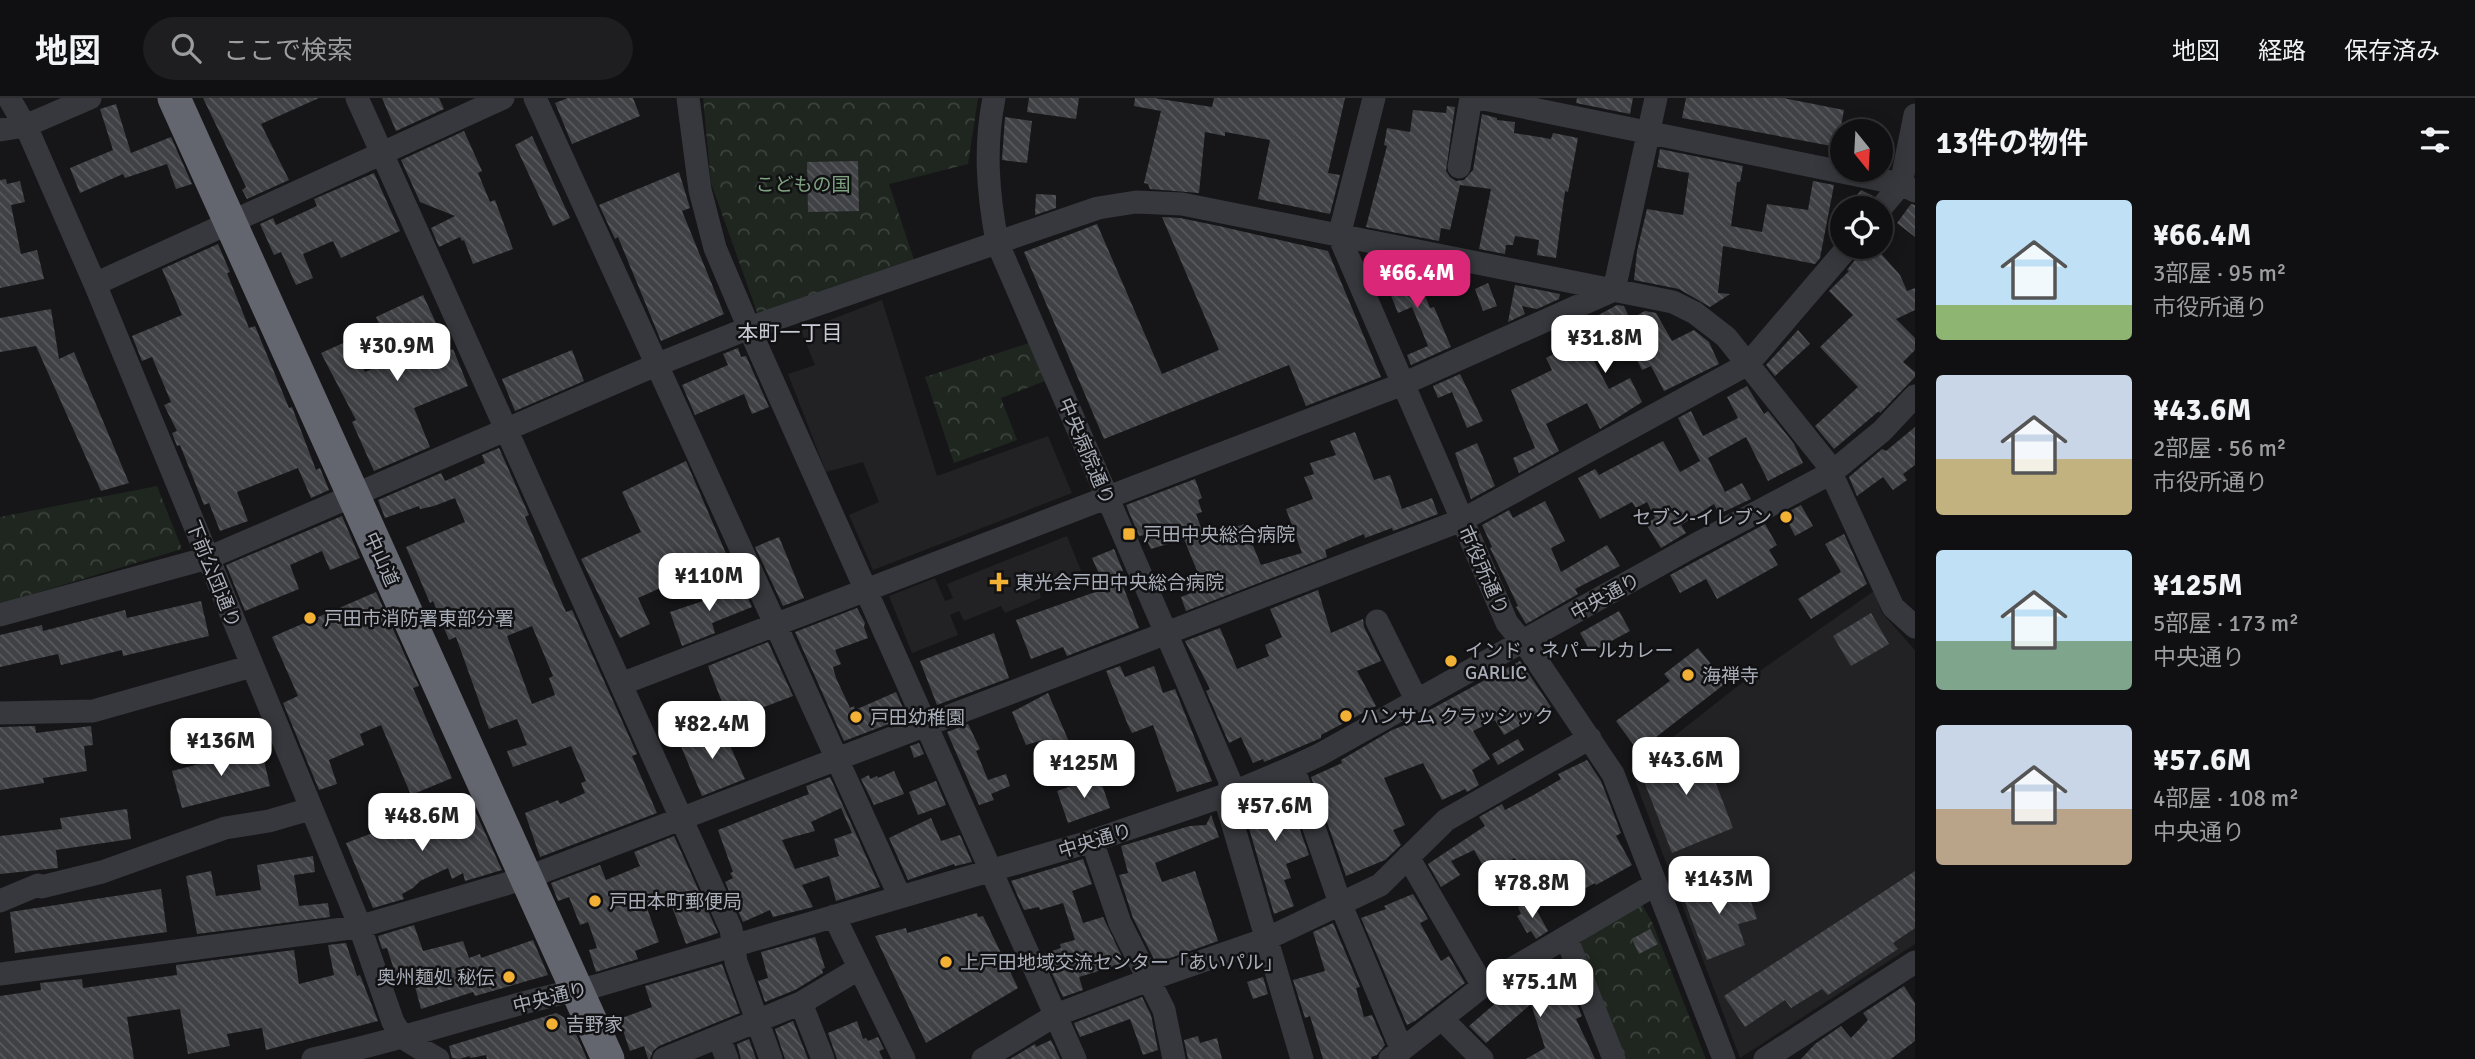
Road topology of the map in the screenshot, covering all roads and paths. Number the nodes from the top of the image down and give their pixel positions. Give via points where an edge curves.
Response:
1 (9, 98) edge
2 (90, 98) edge
3 (174, 98) edge
4 (357, 98) edge
5 (503, 98) edge
6 (535, 98) edge
7 (688, 98) edge
8 (994, 98) edge
9 (1374, 98) edge
10 (1471, 98) edge
11 (1479, 98) edge
12 (1656, 98) edge
13 (1915, 115) edge
14 (25, 126) junction
15 (0, 131) edge
16 (1648, 132) junction
17 (382, 153) junction
18 (1458, 167) dead end
19 (1908, 188) edge
20 (1893, 199) edge
21 (230, 222) junction
22 (1339, 236) junction
23 (998, 242) junction
24 (1838, 259) edge
25 (95, 284) junction
26 (1614, 290) junction
27 (749, 328) junction
28 (1748, 364) junction
29 (656, 365) junction
30 (1403, 384) junction
31 (1915, 397) edge
32 (507, 430) junction
33 (1831, 473) junction
34 (352, 494) junction
35 (1107, 497) junction
36 (1462, 520) junction
37 (208, 558) junction
38 (867, 591) junction
39 (0, 615) edge
40 (1377, 621) dead end
41 (777, 625) junction
42 (1915, 627) edge
43 (1166, 632) junction
44 (1523, 642) junction
45 (252, 666) junction
46 (621, 684) junction
47 (1417, 701) junction
48 (0, 713) edge
49 (926, 723) junction
50 (1590, 738) junction
51 (837, 757) junction
52 (1293, 767) junction
53 (1228, 794) junction
54 (310, 808) junction
55 (682, 816) junction
56 (1092, 841) junction
57 (1408, 857) junction
58 (993, 870) junction
59 (526, 877) junction
60 (1656, 884) junction
61 (900, 897) junction
62 (0, 901) edge
63 (1340, 903) junction
64 (834, 916) junction
65 (358, 926) junction
66 (1566, 937) junction
67 (1266, 939) junction
68 (733, 945) junction
69 (1915, 962) edge
70 (858, 969) junction
71 (0, 974) edge
72 (1149, 980) junction
73 (1483, 985) junction
74 (576, 990) junction
75 (801, 1003) junction
76 (1056, 1015) junction
77 (1443, 1020) junction
78 (757, 1022) junction
79 (719, 1037) junction
80 (413, 1045) edge
81 (1396, 1055) edge
82 (313, 1059) edge
83 (438, 1059) edge
84 (608, 1059) edge
85 (664, 1059) edge
86 (727, 1059) edge
87 (771, 1059) edge
88 (823, 1059) edge
89 (904, 1059) edge
90 (984, 1059) edge
91 (1075, 1059) edge
92 (1174, 1059) edge
93 (1302, 1059) edge
94 (1482, 1059) edge
95 (1614, 1059) edge
96 (1724, 1059) edge
97 (1765, 1059) edge

1 - 14 street, 下前公団通り
2 - 14 street
3 - 21 highway, 中山道
4 - 17 street
5 - 17 street
6 - 29 street
7 - 27 street via 699,190 715,248
8 - 23 street, 中央病院通り via 988,196
9 - 22 street
10 - 18 street
11 - 16 street
12 - 16 street
13 - 19 street
14 - 15 street
14 - 25 street, 下前公団通り
16 - 19 street
16 - 26 street
17 - 21 street
17 - 32 street
19 - 20 street
21 - 25 street
21 - 34 highway, 中山道
22 - 23 street via 1182,204 1136,202 1098,208
22 - 26 street
22 - 30 street, 市役所通り
23 - 27 street
23 - 35 street, 中央病院通り
24 - 28 street
25 - 37 street, 下前公団通り
26 - 28 street via 1673,302 1695,313 1726,337
26 - 30 street
27 - 29 street
27 - 38 street
28 - 33 street
28 - 36 street
29 - 32 street
29 - 41 street
30 - 35 street
30 - 36 street, 市役所通り
31 - 33 street, 中央通り
32 - 34 street
32 - 46 street
33 - 42 street via 1893,607
33 - 44 street, 中央通り
34 - 37 street
34 - 59 highway, 中山道
35 - 38 street
35 - 43 street, 中央病院通り
36 - 43 street
36 - 44 street, 市役所通り via 1507,623
37 - 39 street
37 - 45 street, 下前公団通り
38 - 41 street
38 - 49 street
40 - 47 street
41 - 46 street
41 - 51 street
43 - 49 street
43 - 53 street, 中央病院通り via 1230,781
44 - 47 street, 中央通り
44 - 50 street, 市役所通り
45 - 48 street via 93,710
45 - 54 street, 下前公団通り
46 - 55 street
47 - 52 street, 中央通り
49 - 51 street
49 - 58 street
50 - 57 street via 1446,820
50 - 60 street, 市役所通り via 1613,774
51 - 55 street
51 - 61 street
52 - 53 street, 中央通り
52 - 63 street
53 - 56 street, 中央通り
53 - 67 street, 中央病院通り via 1228,808
54 - 62 street via 225,828 102,872 38,886
54 - 65 street, 下前公団通り
55 - 59 street
55 - 68 street via 731,929
56 - 58 street, 中央通り
56 - 72 street via 1121,923
57 - 63 street via 1380,885
57 - 73 street
58 - 61 street, 中央通り
58 - 76 street
59 - 65 street
59 - 74 highway, 中山道
60 - 66 street
60 - 96 street, 市役所通り
61 - 64 street, 中央通り
63 - 67 street
63 - 81 street
64 - 68 street, 中央通り
64 - 70 street
65 - 71 street
65 - 80 street, 下前公団通り via 393,1022
66 - 73 street
66 - 95 street
67 - 72 street
67 - 93 street, 中央病院通り
68 - 74 street, 中央通り
68 - 78 street
69 - 97 street
70 - 75 street
70 - 89 street
72 - 76 street
72 - 92 street via 1164,1010
73 - 77 street
74 - 80 street, 中央通り via 552,994
74 - 84 highway, 中山道
75 - 78 street
75 - 88 street
76 - 90 street
76 - 91 street
77 - 81 street
77 - 94 street
78 - 79 street
78 - 87 street
79 - 85 street
79 - 86 street
80 - 82 street, 中央通り
80 - 83 street

